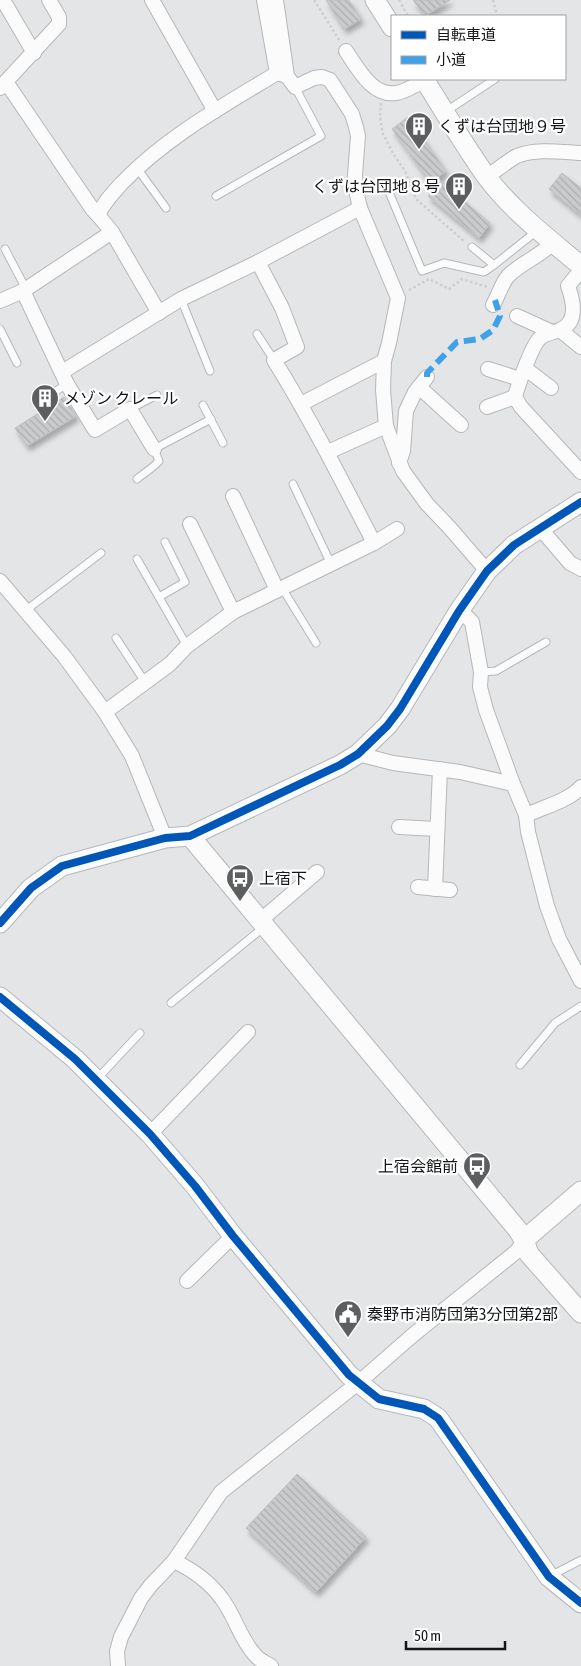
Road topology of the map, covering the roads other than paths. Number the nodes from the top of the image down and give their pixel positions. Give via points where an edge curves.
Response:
1 (3, 0) edge
2 (49, 0) edge
3 (152, 0) edge
4 (264, 0) edge
5 (276, 0) edge
6 (375, 0) edge
7 (391, 25) edge
8 (346, 51) road end
9 (34, 52) junction
10 (286, 79) junction
11 (423, 80) edge
12 (426, 80) edge
13 (492, 80) edge
14 (3, 85) edge
15 (215, 111) junction
16 (444, 112) junction
17 (581, 153) edge
18 (137, 168) junction
19 (487, 177) junction
20 (389, 192) dead end
21 (216, 196) dead end
22 (166, 208) dead end
23 (360, 208) junction
24 (98, 214) junction
25 (538, 230) junction
26 (112, 232) junction
27 (553, 243) junction
28 (472, 248) road end
29 (5, 249) dead end
30 (258, 262) junction
31 (494, 265) junction
32 (581, 266) edge
33 (581, 270) edge
34 (25, 290) junction
35 (181, 299) junction
36 (0, 301) edge
37 (493, 305) dead end
38 (159, 313) junction
39 (517, 316) dead end
40 (0, 329) edge
41 (555, 331) junction
42 (257, 334) dead end
43 (581, 347) edge
44 (274, 360) junction
45 (384, 361) junction
46 (16, 363) dead end
47 (488, 369) dead end
48 (210, 371) dead end
49 (523, 374) junction
50 (65, 378) junction
51 (551, 388) dead end
52 (157, 395) dead end
53 (515, 397) junction
54 (39, 402) dead end
55 (301, 404) junction
56 (203, 405) dead end
57 (487, 407) dead end
58 (130, 409) junction
59 (211, 419) junction
60 (461, 425) dead end
61 (386, 426) junction
62 (223, 443) dead end
63 (154, 449) junction
64 (328, 452) junction
65 (399, 463) junction
66 (581, 472) edge
67 (137, 479) dead end
68 (293, 484) dead end
69 (233, 496) dead end
70 (581, 502) edge
71 (190, 524) dead end
72 (397, 528) dead end
73 (540, 528) junction
74 (165, 542) dead end
75 (374, 543) junction
76 (101, 553) dead end
77 (137, 559) dead end
78 (331, 564) junction
79 (581, 569) edge
80 (487, 571) junction
81 (0, 581) edge
82 (280, 589) junction
83 (159, 597) junction
84 (25, 611) junction
85 (459, 611) junction
86 (233, 612) junction
87 (116, 638) dead end
88 (546, 642) dead end
89 (316, 643) dead end
90 (187, 646) junction
91 (481, 672) junction
92 (145, 682) junction
93 (104, 712) junction
94 (358, 754) junction
95 (440, 769) junction
96 (513, 784) junction
97 (580, 791) edge
98 (526, 815) junction
99 (398, 827) dead end
100 (437, 829) junction
101 (190, 836) junction
102 (165, 838) junction
103 (317, 872) dead end
104 (418, 887) dead end
105 (435, 889) junction
106 (450, 890) dead end
107 (263, 923) junction
108 (0, 924) edge
109 (581, 981) edge
110 (0, 997) edge
111 (172, 1003) dead end
112 (581, 1006) edge
113 (248, 1032) dead end
114 (140, 1033) dead end
115 (520, 1064) dead end
116 (97, 1080) junction
117 (150, 1134) junction
118 (581, 1191) edge
119 (233, 1236) junction
120 (524, 1240) junction
121 (187, 1281) dead end
122 (581, 1313) edge
123 (358, 1383) junction
124 (174, 1560) junction
125 (581, 1560) edge
126 (549, 1577) junction
127 (581, 1603) edge
128 (118, 1666) edge
129 (271, 1666) edge

1 - 9 street
2 - 9 street via 59,17 59,24
3 - 15 street
4 - 10 street
5 - 10 street
6 - 7 street
8 - 11 street via 365,78 384,91 395,93
9 - 14 street
10 - 15 street
10 - 21 lane via 321,136
10 - 23 street via 322,77 330,80 352,114 358,136 355,175
12 - 16 street
13 - 16 lane
14 - 24 street
15 - 18 street via 172,139
16 - 19 street
17 - 19 street via 527,153 516,156
18 - 22 lane
18 - 24 street via 103,204
19 - 25 street
20 - 31 lane via 422,271 444,263 484,272
23 - 30 street
23 - 45 street via 397,296
24 - 26 street
25 - 27 street
25 - 31 lane
26 - 34 street
26 - 38 street
27 - 32 street
27 - 37 street via 507,277
28 - 31 lane
29 - 34 lane
30 - 35 street
30 - 44 street via 282,308 297,347
33 - 41 street via 568,286 574,313 570,321
34 - 36 street
34 - 50 street
35 - 38 street
35 - 48 lane
38 - 50 street
39 - 41 street
40 - 46 lane
41 - 43 street
41 - 49 street via 538,340
42 - 44 lane
44 - 55 street
45 - 55 street
45 - 61 street
47 - 49 street
49 - 51 street
49 - 53 street
50 - 54 lane
50 - 58 street via 95,430
52 - 58 lane
53 - 57 street
53 - 66 street
55 - 64 street
56 - 59 lane
58 - 63 street
59 - 62 lane
59 - 63 lane
60 - 65 street via 446,420 423,382 406,411
61 - 64 street
61 - 65 street
63 - 67 lane via 159,461
64 - 75 street
65 - 80 street via 427,504
68 - 78 lane
69 - 82 street
70 - 73 street
71 - 86 street
72 - 75 street
73 - 79 street via 570,563
73 - 80 street via 514,545
74 - 83 lane via 185,582
75 - 78 street
76 - 84 lane
77 - 83 lane
78 - 82 street
80 - 85 street
81 - 84 street
82 - 86 street
82 - 89 lane
83 - 90 lane
84 - 93 street via 64,656
85 - 91 street via 472,622
85 - 94 street via 400,709
86 - 90 street
87 - 92 lane
88 - 91 lane via 496,671
90 - 92 street via 170,664
91 - 96 street via 480,687 486,710
92 - 93 street
93 - 102 street via 132,756
94 - 95 street via 392,763
94 - 101 street
95 - 96 street
95 - 100 street
96 - 98 street
97 - 98 street
98 - 109 street via 547,906
99 - 100 street
100 - 105 street
101 - 102 street
101 - 107 street
102 - 108 street via 62,866 31,888
103 - 107 street
104 - 105 street
105 - 106 street
107 - 111 lane
107 - 120 street
110 - 116 street
112 - 115 lane via 555,1022
113 - 117 street
114 - 116 lane
116 - 117 street
117 - 119 street via 196,1186
118 - 120 street
119 - 121 street
119 - 123 street
120 - 122 street via 529,1254
120 - 123 street via 517,1251
123 - 124 street via 221,1492
123 - 126 street via 380,1399 424,1409 438,1418
124 - 128 street via 150,1585 129,1619 117,1651
124 - 129 street via 207,1581 222,1599 255,1656
125 - 126 lane
126 - 127 street

